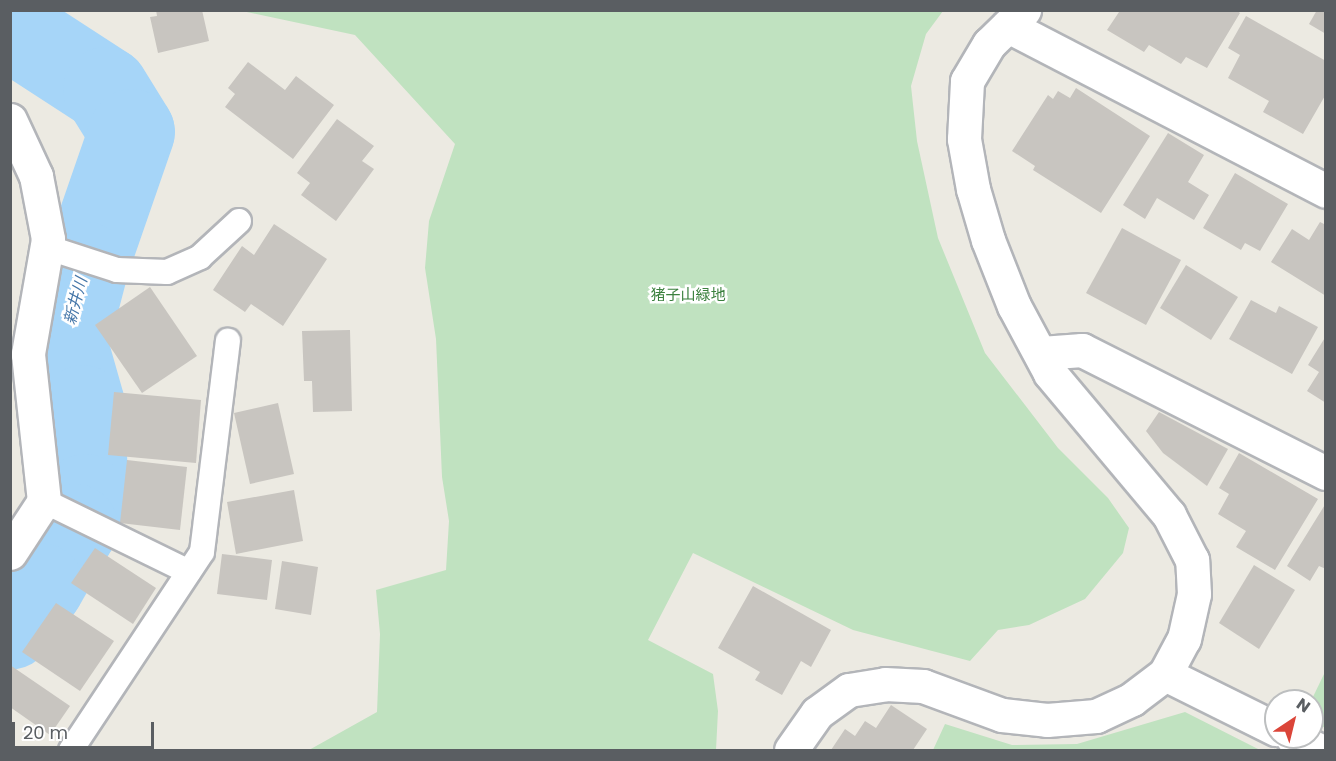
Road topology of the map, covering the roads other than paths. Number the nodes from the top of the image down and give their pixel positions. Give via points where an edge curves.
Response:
1 (1016, 18) edge
2 (10, 120) edge
3 (1326, 191) edge
4 (239, 221) dead end
5 (46, 247) junction
6 (228, 341) dead end
7 (1041, 353) junction
8 (1326, 473) edge
9 (44, 501) junction
10 (10, 553) edge
11 (189, 572) junction
12 (1165, 674) junction
13 (1264, 723) edge
14 (71, 750) edge
15 (791, 750) edge

1 - 3 street
1 - 7 street via 989,44 967,81 964,139 988,240 1014,306
2 - 5 street via 36,176 48,239
4 - 5 lane via 200,257 167,272 117,270
5 - 9 street via 28,354
6 - 11 lane via 202,552
7 - 8 street via 1082,350
7 - 12 street via 1050,373 1169,515 1192,560 1194,594 1184,639
9 - 10 street
9 - 11 lane
11 - 14 lane
12 - 13 street
12 - 15 street via 1132,699 1096,716 1047,720 1002,716 923,686 885,684 849,690 817,713

